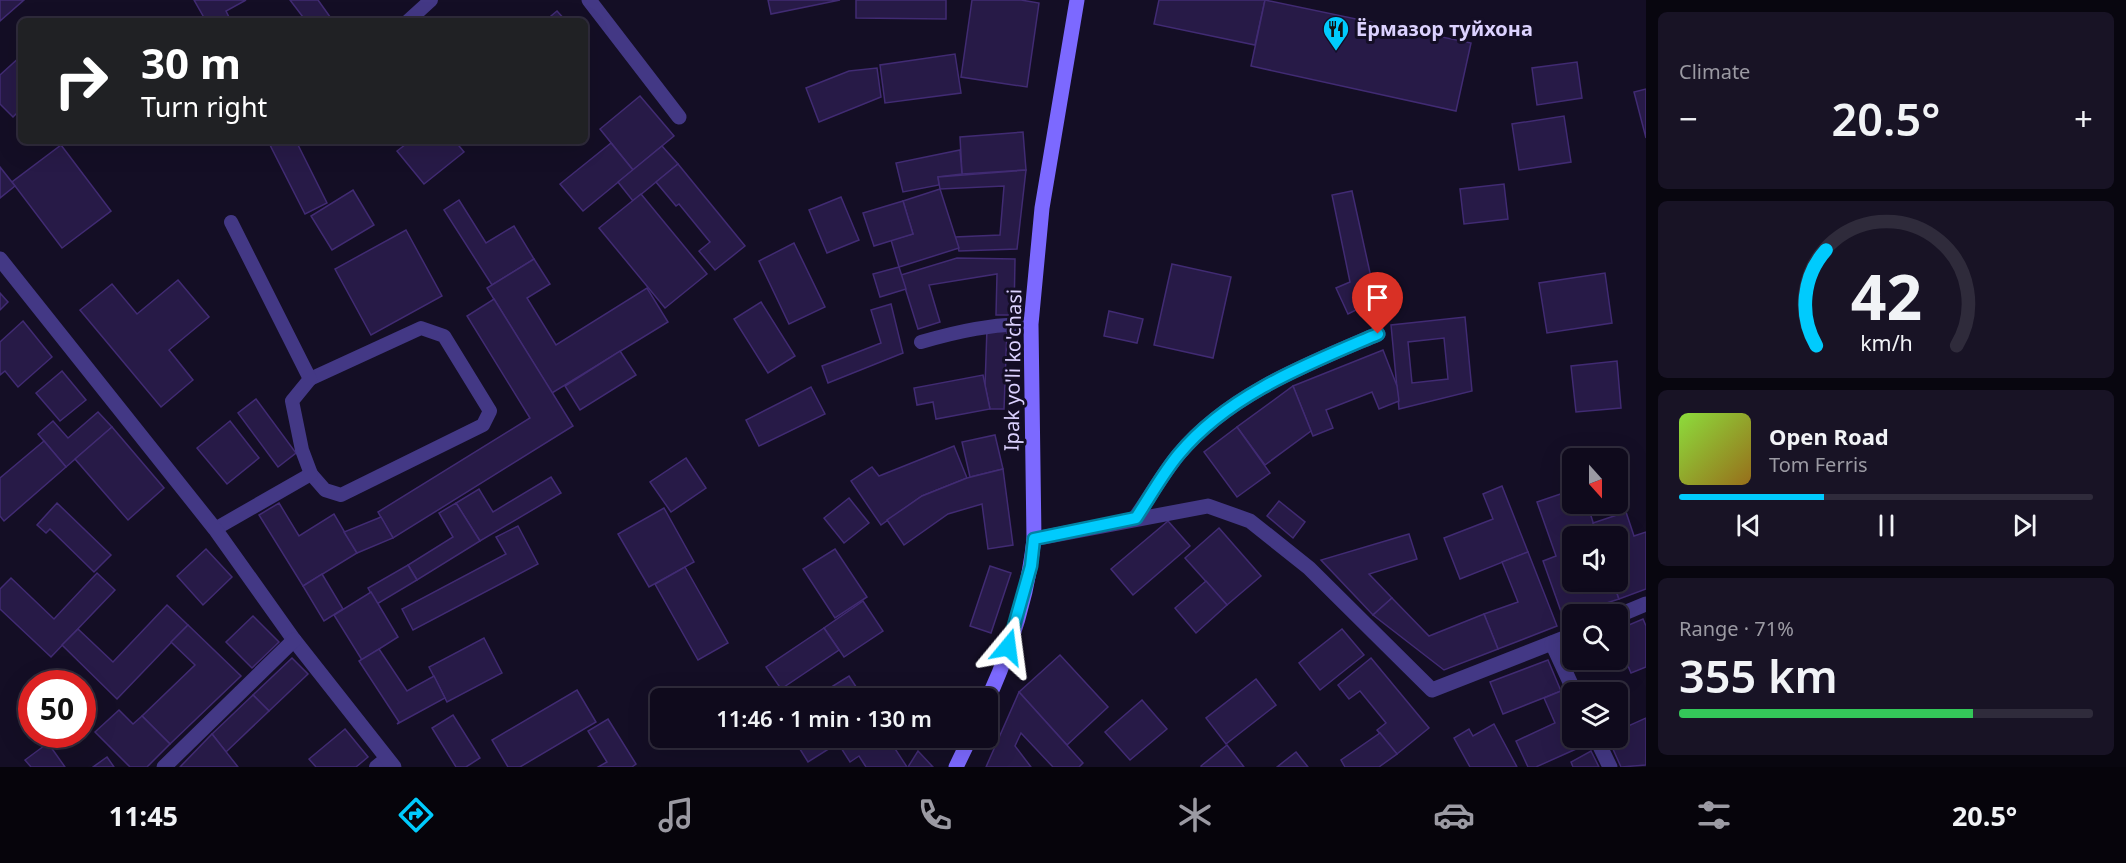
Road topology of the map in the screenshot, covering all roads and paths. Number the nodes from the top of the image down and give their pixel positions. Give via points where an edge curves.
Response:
1 (431, 0) edge
2 (589, 0) edge
3 (1077, 0) edge
4 (411, 18) edge
5 (679, 117) dead end
6 (231, 222) dead end
7 (0, 259) edge
8 (1031, 324) junction
9 (1378, 334) dead end
10 (921, 342) dead end
11 (310, 380) junction
12 (311, 474) junction
13 (1136, 518) junction
14 (215, 529) junction
15 (1034, 539) junction
16 (1646, 604) edge
17 (1628, 611) edge
18 (1562, 639) edge
19 (294, 640) junction
20 (1552, 643) junction
21 (1570, 682) edge
22 (993, 688) edge
23 (965, 748) edge
24 (1601, 748) edge
25 (386, 764) edge
26 (164, 767) edge
27 (956, 767) edge
28 (1610, 767) edge

1 - 4 lane
2 - 5 street
3 - 8 main road, Ipak yo'li ko'chasi via 1042,208
6 - 11 lane
7 - 14 street
8 - 10 lane via 974,327
8 - 15 main road, Ipak yo'li ko'chasi
9 - 13 street via 1297,369 1220,414 1179,453
11 - 12 lane via 292,401
11 - 12 lane via 421,328 444,336 490,411 483,425 341,495 325,490
12 - 14 lane
13 - 15 street
13 - 20 street via 1208,506 1250,521 1309,568 1432,690
14 - 19 street
15 - 22 main road, Ipak yo'li ko'chasi via 1031,566 1003,668
16 - 17 street
18 - 20 street
19 - 25 street
19 - 26 street
20 - 21 street
23 - 27 main road
24 - 28 street

